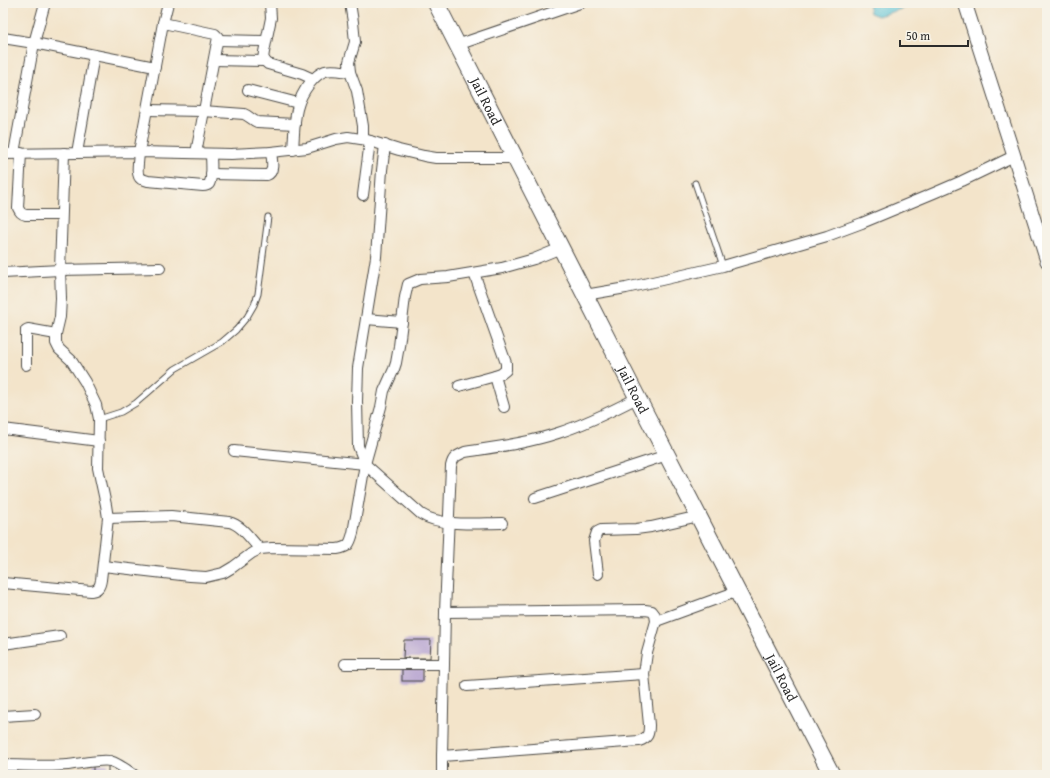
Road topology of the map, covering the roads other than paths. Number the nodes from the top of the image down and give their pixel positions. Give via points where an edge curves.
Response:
1 (44, 3) edge
2 (168, 3) edge
3 (270, 3) edge
4 (350, 3) edge
5 (436, 3) edge
6 (580, 3) edge
7 (965, 3) edge
8 (163, 23) junction
9 (3, 38) edge
10 (218, 40) junction
11 (266, 41) junction
12 (34, 43) junction
13 (457, 46) junction
14 (94, 55) junction
15 (214, 60) junction
16 (265, 61) junction
17 (155, 67) junction
18 (350, 72) junction
19 (313, 79) junction
20 (248, 90) dead end
21 (298, 103) junction
22 (147, 110) junction
23 (204, 112) junction
24 (295, 124) junction
25 (366, 140) junction
26 (385, 145) junction
27 (293, 150) junction
28 (140, 152) junction
29 (271, 152) junction
30 (18, 153) junction
31 (64, 153) junction
32 (77, 153) junction
33 (196, 153) junction
34 (3, 154) edge
35 (211, 154) junction
36 (1014, 156) junction
37 (515, 158) junction
38 (211, 174) junction
39 (695, 183) dead end
40 (363, 195) dead end
41 (62, 215) junction
42 (268, 217) dead end
43 (561, 248) junction
44 (1047, 261) edge
45 (723, 266) junction
46 (160, 268) dead end
47 (60, 270) junction
48 (3, 273) edge
49 (474, 273) junction
50 (585, 295) junction
51 (366, 319) junction
52 (402, 322) junction
53 (56, 334) junction
54 (26, 365) dead end
55 (495, 376) junction
56 (459, 386) dead end
57 (637, 398) junction
58 (504, 406) dead end
59 (99, 419) junction
60 (3, 428) edge
61 (99, 441) junction
62 (234, 451) dead end
63 (667, 455) junction
64 (365, 464) junction
65 (535, 498) dead end
66 (699, 516) junction
67 (108, 518) junction
68 (448, 523) junction
69 (502, 523) dead end
70 (260, 549) junction
71 (103, 566) junction
72 (598, 574) dead end
73 (3, 583) edge
74 (738, 591) junction
75 (445, 612) junction
76 (656, 621) junction
77 (60, 636) dead end
78 (3, 644) edge
79 (345, 664) dead end
80 (444, 664) junction
81 (644, 674) junction
82 (467, 686) dead end
83 (35, 714) dead end
84 (3, 716) edge
85 (442, 756) junction
86 (3, 765) edge
87 (134, 775) edge
88 (442, 775) edge
89 (832, 775) edge

1 - 12 street
2 - 8 street
3 - 11 street via 271,18
4 - 18 street via 354,42 349,62
5 - 13 main road, Jail Road
6 - 13 street
7 - 36 street
8 - 10 street via 215,34
8 - 17 street
9 - 12 street
10 - 11 street
10 - 15 street
11 - 16 street via 263,57
12 - 14 street
12 - 30 street
13 - 37 main road, Jail Road
14 - 17 street
14 - 32 street
15 - 16 street
15 - 23 street
16 - 19 street
17 - 22 street
18 - 19 street via 325,71
18 - 25 street via 357,91
19 - 21 street
20 - 21 street
21 - 24 street
22 - 23 street
22 - 28 street
23 - 24 street via 244,114 257,122
23 - 33 street
24 - 27 street
25 - 26 street
25 - 27 street via 348,137
25 - 40 street
26 - 37 street via 436,158
26 - 51 street via 376,257
27 - 29 street
28 - 32 street
28 - 33 street
28 - 38 street via 137,169 138,176 142,179 203,186 209,182
29 - 35 street
29 - 38 street via 270,174
30 - 31 street
30 - 34 street
30 - 41 street via 20,212 26,215
31 - 32 street
31 - 41 street
33 - 35 street
35 - 38 street
36 - 44 street
36 - 45 street via 850,228
37 - 43 main road, Jail Road
39 - 45 lane
41 - 47 street
42 - 59 lane via 258,294 247,317 222,342 175,369 136,403 121,412
43 - 49 street via 524,262
43 - 50 main road, Jail Road
45 - 50 street
46 - 47 street
47 - 48 street
47 - 53 street via 60,317
49 - 52 street via 420,279 408,284
49 - 55 street via 506,363 506,370
50 - 57 main road, Jail Road
51 - 52 street
51 - 64 street via 357,385 358,446
52 - 64 street via 396,363 384,392
53 - 54 street via 26,330
53 - 59 street via 59,349 85,382 96,404
55 - 56 street
55 - 58 street
57 - 63 main road, Jail Road
57 - 68 street via 611,412 558,433 458,455 453,459 451,466
59 - 61 street
60 - 61 street
61 - 67 street via 98,468
62 - 64 street
63 - 65 street
63 - 66 main road, Jail Road
64 - 68 street via 420,514 435,521
64 - 70 street via 351,542 345,548
66 - 72 street via 636,529 596,532 594,541
66 - 74 main road, Jail Road
67 - 70 street via 171,516 229,522 236,524
67 - 71 street
68 - 69 street
68 - 75 street
70 - 71 street via 223,573 206,577
71 - 73 street via 100,585 95,590
74 - 76 street
74 - 89 main road, Jail Road
75 - 76 street via 645,610 652,611
75 - 80 street
76 - 81 street
77 - 78 street
79 - 80 street
80 - 85 street
81 - 82 street
81 - 85 street via 650,725 645,739
83 - 84 street
85 - 88 street
86 - 87 street via 66,765 110,761

